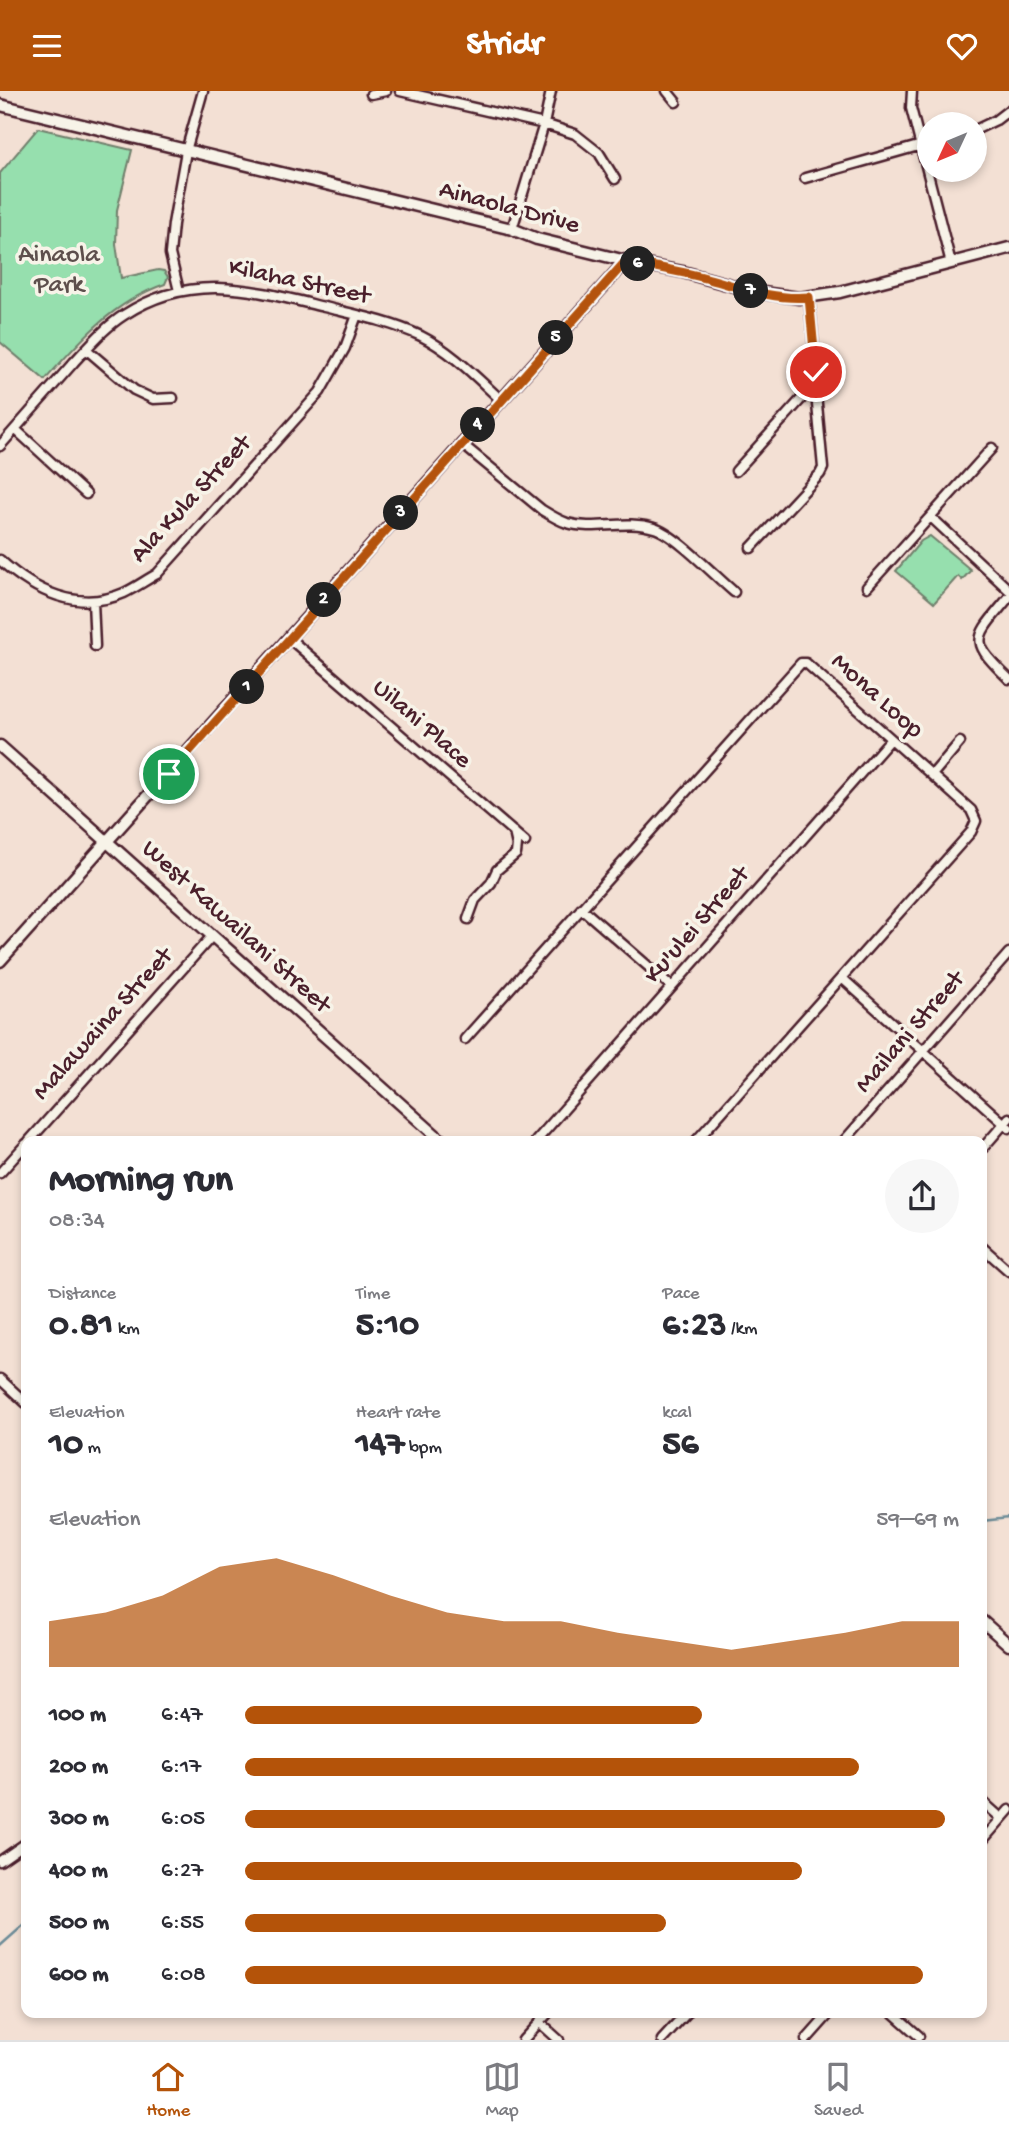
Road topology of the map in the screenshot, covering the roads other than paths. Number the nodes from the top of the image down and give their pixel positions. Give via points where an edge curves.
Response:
1 (203, 91) edge
2 (386, 91) edge
3 (400, 91) edge
4 (551, 91) edge
5 (667, 91) edge
6 (912, 91) edge
7 (371, 94) dead end
8 (676, 102) dead end
9 (0, 105) edge
10 (1009, 110) edge
11 (544, 124) junction
12 (987, 124) edge
13 (917, 133) edge
14 (917, 147) edge
15 (186, 151) junction
16 (805, 178) dead end
17 (615, 179) dead end
18 (930, 182) edge
19 (512, 229) junction
20 (1009, 248) edge
21 (626, 261) junction
22 (951, 263) junction
23 (179, 291) junction
24 (809, 297) junction
25 (357, 315) junction
26 (86, 349) junction
27 (815, 379) junction
28 (173, 398) dead end
29 (500, 399) junction
30 (15, 429) junction
31 (462, 444) junction
32 (0, 446) edge
33 (992, 448) dead end
34 (736, 471) dead end
35 (86, 494) dead end
36 (930, 517) junction
37 (751, 548) dead end
38 (0, 560) edge
39 (867, 587) dead end
40 (1009, 590) edge
41 (734, 592) dead end
42 (1009, 597) edge
43 (93, 601) junction
44 (290, 639) junction
45 (95, 646) dead end
46 (1009, 679) edge
47 (891, 739) junction
48 (960, 742) dead end
49 (0, 745) edge
50 (932, 775) junction
51 (514, 832) junction
52 (107, 841) junction
53 (525, 842) dead end
54 (581, 908) junction
55 (468, 919) dead end
56 (212, 936) junction
57 (1009, 953) edge
58 (0, 961) edge
59 (842, 978) junction
60 (672, 987) junction
61 (465, 1039) dead end
62 (924, 1051) junction
63 (1007, 1123) edge
64 (32, 1136) edge
65 (436, 1136) edge
66 (540, 1136) edge
67 (700, 1136) edge
68 (848, 1136) edge
69 (987, 1144) edge
70 (21, 1149) edge
71 (0, 1173) edge
72 (987, 1251) edge
73 (1009, 1271) edge
74 (0, 1379) edge
75 (21, 1398) edge
76 (987, 1625) edge
77 (1009, 1645) edge
78 (987, 1805) edge
79 (1009, 1809) edge
80 (1001, 1818) junction
81 (987, 1834) edge
82 (21, 1846) edge
83 (0, 1861) edge
84 (543, 2018) edge
85 (682, 2018) edge
86 (826, 2018) edge
87 (899, 2018) edge
88 (539, 2022) junction
89 (919, 2036) dead end
90 (523, 2040) edge
91 (559, 2040) edge
92 (662, 2040) edge
93 (806, 2040) edge

1 - 15 street
2 - 7 street
3 - 11 street
4 - 11 street
5 - 8 street
6 - 13 street
9 - 15 street, Ainaola Drive
10 - 12 street
11 - 17 street via 587,142
11 - 19 street
14 - 16 street
15 - 19 street, Ainaola Drive
15 - 23 street via 170,254
18 - 22 street
19 - 21 street, Ainaola Drive
20 - 22 street, Ainaola Drive
21 - 24 street, Ainaola Drive via 756,292
21 - 29 street
22 - 24 street, Ainaola Drive
23 - 25 street, Kilaha Street via 212,286 249,289
23 - 26 street, Kilaha Street via 123,315
24 - 27 street
25 - 29 street, Kilaha Street via 422,337 451,355
25 - 43 street, Ala Kula Street via 320,392 157,574 123,594
26 - 28 street via 134,390 153,399
26 - 30 street, Kilaha Street
27 - 34 street via 804,398
27 - 37 street via 823,468
29 - 31 street
30 - 32 street, Kilaha Street
30 - 35 street
31 - 41 street via 554,517 580,525 656,528
31 - 44 street
33 - 36 street
36 - 39 street
36 - 40 street
38 - 43 street, Ala Kula Street via 20,579 46,593
42 - 46 street via 985,626 980,643 987,659
43 - 45 street
44 - 51 street, Uilani Place
44 - 52 street
47 - 50 street, Mona Loop
47 - 54 street, Mona Loop via 806,663 800,663
47 - 60 street, Ku'ulei Street
48 - 50 street
49 - 52 street, West Kawailani Street
50 - 59 street, Mona Loop via 971,810 976,821
51 - 53 street, Uilani Place
51 - 55 street via 516,854 497,870 475,900
52 - 56 street, West Kawailani Street
52 - 58 street
54 - 60 street
54 - 61 street, Mona Loop
56 - 64 street, Malawaina Street
56 - 65 street, West Kawailani Street
57 - 62 street, Mailani Street
59 - 62 street
59 - 67 street, Mona Loop
60 - 66 street, Ku'ulei Street
62 - 63 street
62 - 68 street, Mailani Street
63 - 69 street
70 - 71 street, Malawaina Street
72 - 73 street
74 - 75 street
76 - 77 street
78 - 80 street
79 - 80 street
80 - 81 street
82 - 83 street
84 - 88 street
85 - 92 street
86 - 93 street
87 - 89 street
88 - 90 street
88 - 91 street

